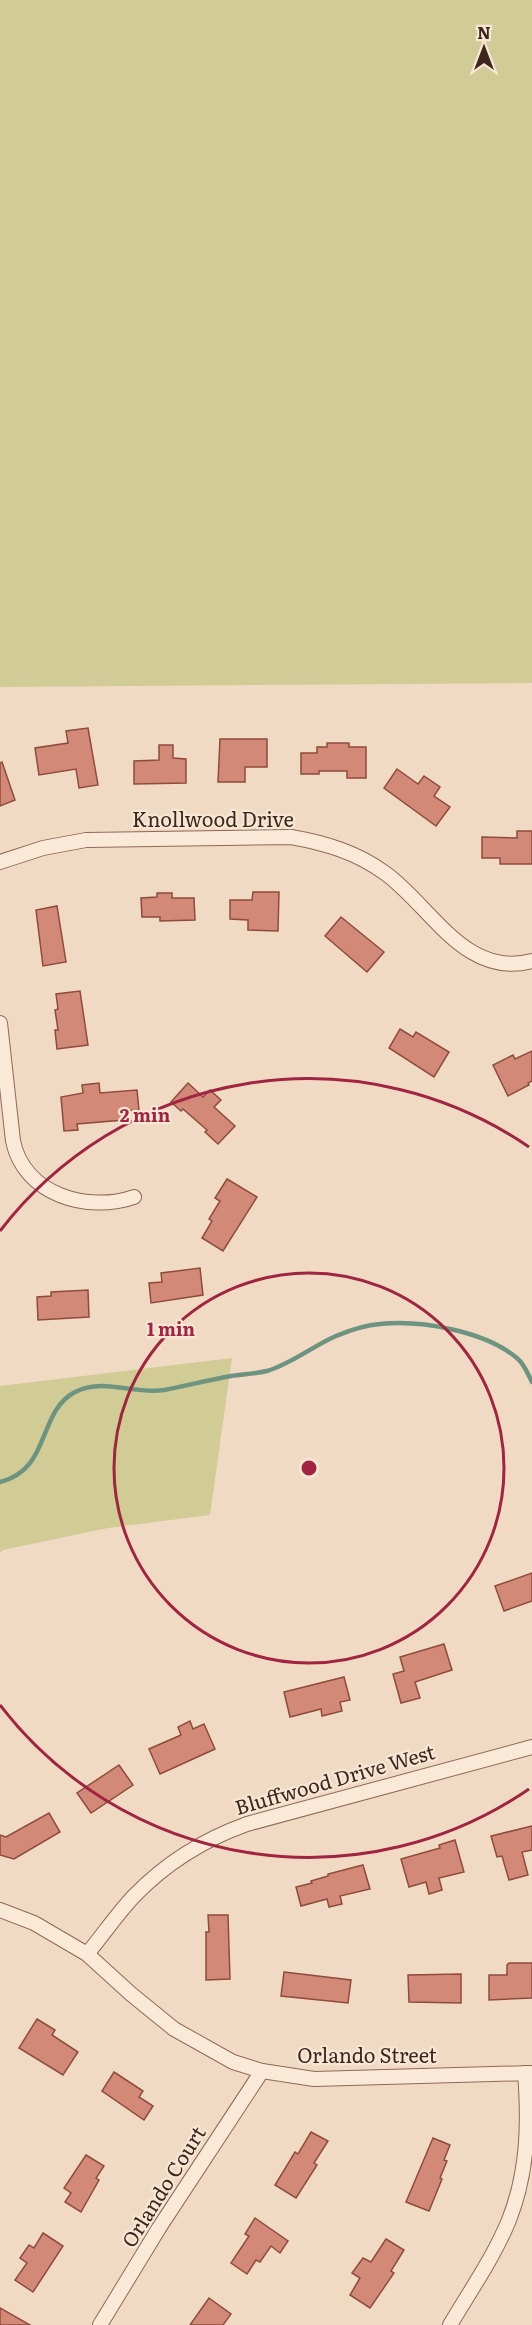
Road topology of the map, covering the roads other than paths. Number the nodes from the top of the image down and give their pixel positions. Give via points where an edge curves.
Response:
1 (0, 862) edge
2 (532, 961) edge
3 (0, 1023) edge
4 (134, 1197) dead end
5 (532, 1747) edge
6 (0, 1910) edge
7 (87, 1954) junction
8 (262, 2071) junction
9 (528, 2073) edge
10 (100, 2325) edge
11 (450, 2325) edge

1 - 2 street, Knollwood Drive via 43,848 87,840 291,837 314,841 344,849 384,872 471,953 507,964
3 - 4 street via 13,1141 25,1168 48,1189 76,1201 105,1204
5 - 7 street, Bluffwood Drive West via 226,1832 187,1854 146,1886
6 - 7 street, Orlando Street via 34,1923
7 - 8 street, Orlando Street via 174,2029 233,2062
8 - 9 street, Orlando Street via 314,2079
8 - 10 street, Orlando Court
9 - 11 street via 527,2135 517,2196 497,2246

